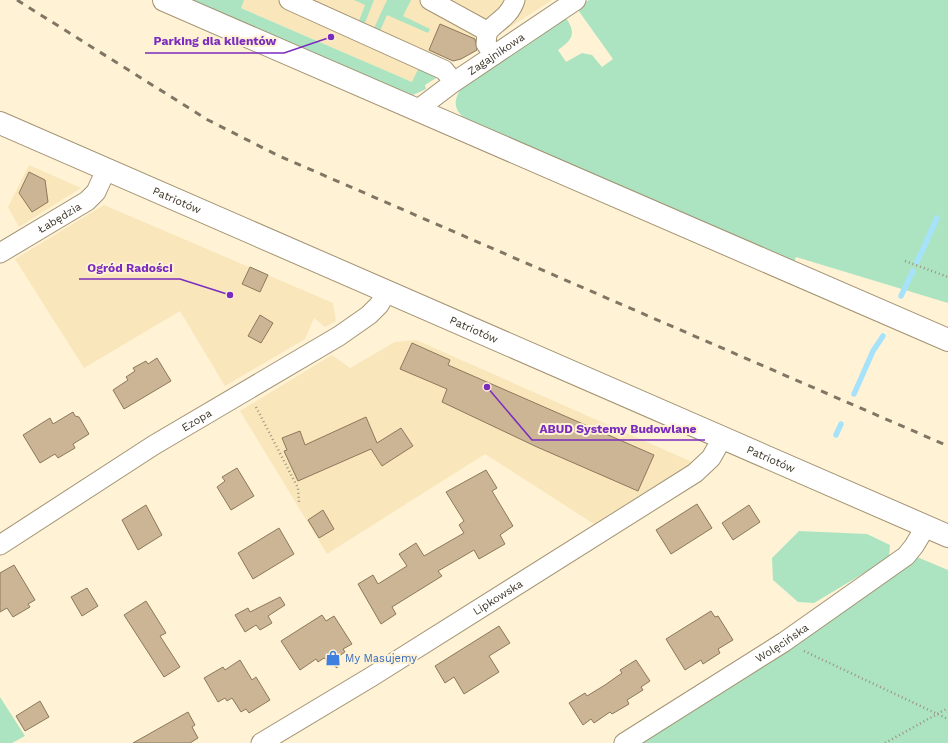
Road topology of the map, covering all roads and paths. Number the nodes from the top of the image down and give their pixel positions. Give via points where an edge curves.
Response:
1 (164, 0) edge
2 (289, 0) edge
3 (430, 0) edge
4 (515, 0) edge
5 (576, 0) edge
6 (487, 34) junction
7 (494, 55) junction
8 (454, 82) junction
9 (417, 110) junction
10 (0, 123) edge
11 (106, 170) junction
12 (0, 253) edge
13 (905, 261) dead end
14 (948, 277) edge
15 (387, 291) junction
16 (948, 340) edge
17 (247, 390) junction
18 (723, 437) junction
19 (298, 502) dead end
20 (926, 526) junction
21 (948, 536) edge
22 (0, 544) edge
23 (784, 642) junction
24 (948, 708) edge
25 (937, 714) junction
26 (948, 719) edge
27 (261, 743) edge
28 (624, 743) edge
29 (885, 743) edge

1 - 9 main road
2 - 8 street via 444,70
3 - 6 street via 480,26
4 - 6 street via 506,17
5 - 7 street, Zagajnikowa
6 - 7 street via 486,44
7 - 8 street, Zagajnikowa
8 - 9 street, Zagajnikowa
9 - 16 main road
10 - 11 main road, Patriotów
11 - 12 street, Łabędzia via 96,192 87,201
11 - 15 main road, Patriotów
13 - 14 path
15 - 17 street, Ezopa via 379,305 358,323
15 - 18 main road, Patriotów
17 - 19 path via 298,488
17 - 22 street, Ezopa via 154,444
18 - 20 main road, Patriotów
18 - 27 street, Lipkowska via 711,458 694,473 371,677
20 - 21 main road, Patriotów
20 - 23 street, Wolęcińska via 906,556
23 - 25 path
23 - 28 street, Wolęcińska
24 - 25 path
25 - 26 path
25 - 29 path

